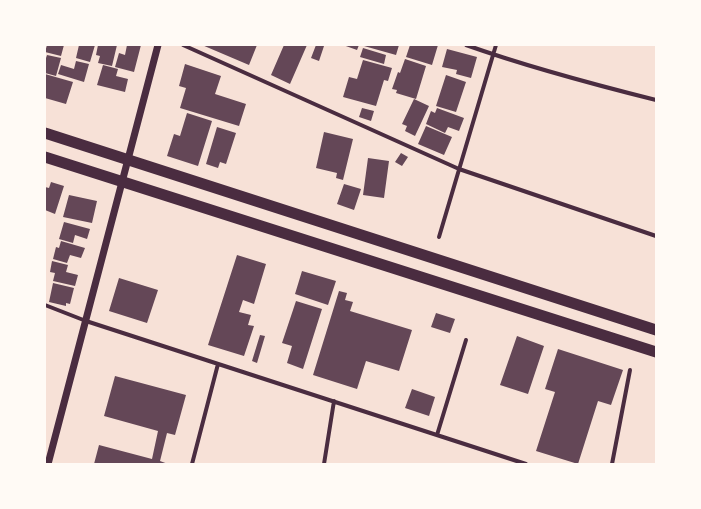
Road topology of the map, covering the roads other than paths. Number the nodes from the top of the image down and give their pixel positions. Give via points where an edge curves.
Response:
1 (158, 45) edge
2 (183, 45) edge
3 (466, 45) edge
4 (496, 45) edge
5 (493, 55) junction
6 (656, 100) edge
7 (45, 133) edge
8 (45, 157) edge
9 (128, 159) junction
10 (459, 170) junction
11 (122, 181) junction
12 (656, 236) edge
13 (439, 237) dead end
14 (45, 305) edge
15 (86, 321) junction
16 (656, 330) edge
17 (466, 340) dead end
18 (656, 352) edge
19 (218, 364) junction
20 (630, 370) dead end
21 (334, 401) junction
22 (436, 435) junction
23 (514, 462) edge
24 (48, 464) edge
25 (192, 464) edge
26 (324, 464) edge
27 (526, 464) edge
28 (612, 464) edge

1 - 9 street
2 - 10 street
3 - 5 street
4 - 5 street
5 - 6 street
5 - 10 street
7 - 9 highway
8 - 11 highway
9 - 11 street
9 - 16 highway
10 - 12 street
10 - 13 street
11 - 15 street
11 - 18 highway
14 - 15 street
15 - 19 street
15 - 24 street
17 - 22 street
19 - 21 street
19 - 25 street
20 - 28 street
21 - 22 street
21 - 26 street
22 - 23 street
23 - 27 street

